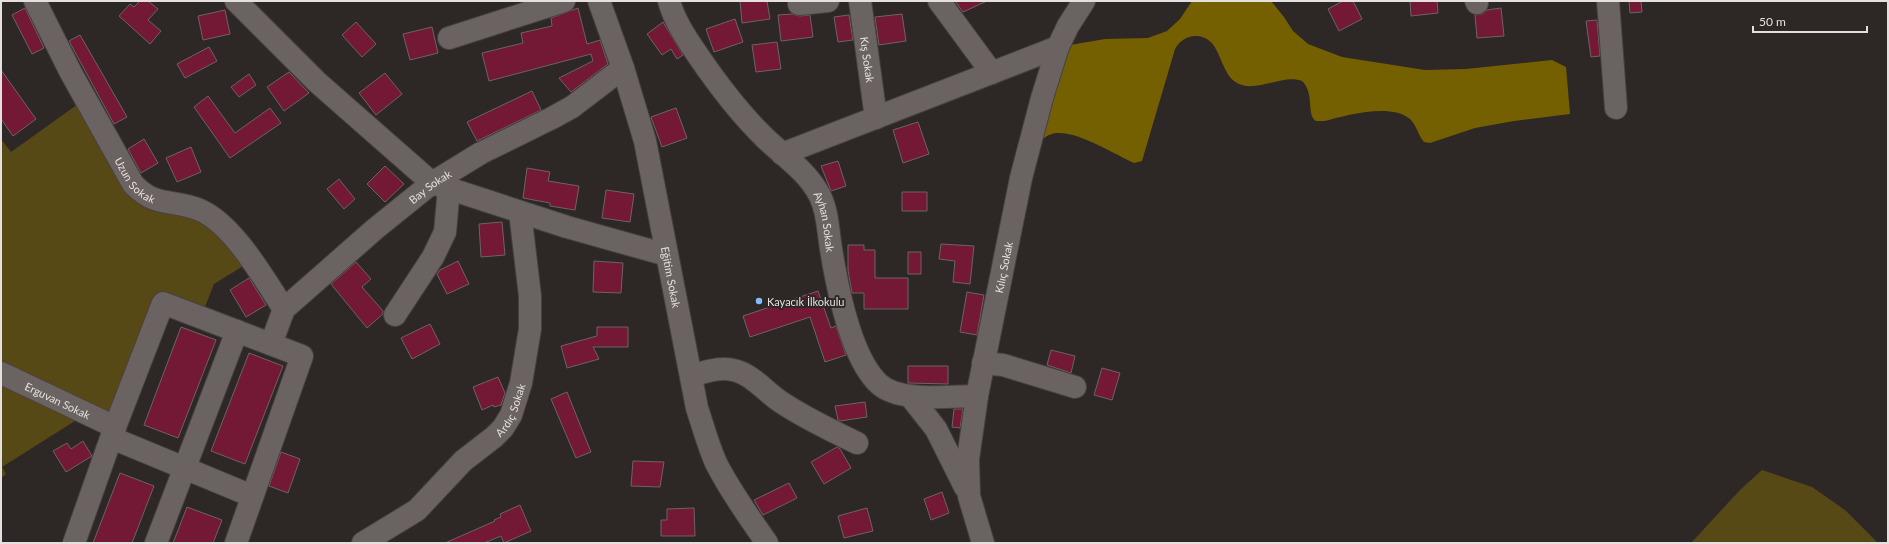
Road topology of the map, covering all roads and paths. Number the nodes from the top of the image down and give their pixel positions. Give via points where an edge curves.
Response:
1 (35, 1) edge
2 (236, 1) edge
3 (564, 1) edge
4 (599, 1) edge
5 (669, 1) edge
6 (828, 1) edge
7 (860, 1) edge
8 (939, 1) edge
9 (1084, 1) edge
10 (1608, 1) edge
11 (799, 4) dead end
12 (449, 38) dead end
13 (1058, 48) junction
14 (623, 68) junction
15 (992, 73) junction
16 (1616, 108) dead end
17 (876, 118) junction
18 (782, 154) junction
19 (440, 186) junction
20 (520, 212) junction
21 (667, 255) junction
22 (284, 309) junction
23 (395, 316) dead end
24 (237, 331) junction
25 (271, 344) junction
26 (983, 363) junction
27 (1, 373) edge
28 (691, 376) junction
29 (1076, 388) dead end
30 (910, 396) junction
31 (976, 396) junction
32 (113, 432) junction
33 (857, 443) dead end
34 (184, 468) junction
35 (252, 496) junction
36 (969, 496) junction
37 (74, 543) edge
38 (156, 543) edge
39 (236, 543) edge
40 (363, 543) edge
41 (767, 543) edge
42 (983, 543) edge

1 - 22 street, Uzun Sokak via 71,73 133,184 142,194 153,200 200,210 220,224 253,260
2 - 19 street via 317,82
3 - 12 street
4 - 14 street, Eğitim Sokak
5 - 18 street, Ayhan Sokak via 683,33 720,87 747,121
6 - 11 street
7 - 17 street, Kış Sokak
8 - 15 street
9 - 13 street, Kılıç Sokak
10 - 16 street
13 - 15 street
13 - 26 street, Kılıç Sokak via 1021,178
14 - 19 street, Bay Sokak via 566,110 480,153
14 - 21 street, Eğitim Sokak via 644,141
15 - 17 street
17 - 18 street
18 - 30 street, Ayhan Sokak via 814,186 826,211 837,286 861,358 880,385 898,394
19 - 20 street
19 - 22 street, Bay Sokak
19 - 23 street via 445,232 427,267
20 - 21 street
20 - 40 street, Ardıç Sokak via 530,296 530,329 521,383 511,415 503,428 463,461 417,510
21 - 28 street, Eğitim Sokak
22 - 25 street, Bay Sokak
24 - 25 street
24 - 32 street via 163,303
24 - 34 street
25 - 35 street via 302,356
26 - 29 street via 1003,365
26 - 31 street, Kılıç Sokak
27 - 32 street, Erguvan Sokak
28 - 33 street via 719,370 733,370 744,374 783,404 820,426
28 - 41 street, Eğitim Sokak via 697,408 716,463
30 - 31 street, Ayhan Sokak
30 - 36 street via 936,429
31 - 36 street, Kılıç Sokak via 968,460
32 - 34 street, Erguvan Sokak
32 - 37 street
34 - 35 street, Erguvan Sokak
34 - 38 street
35 - 39 street
36 - 42 street, Kılıç Sokak

